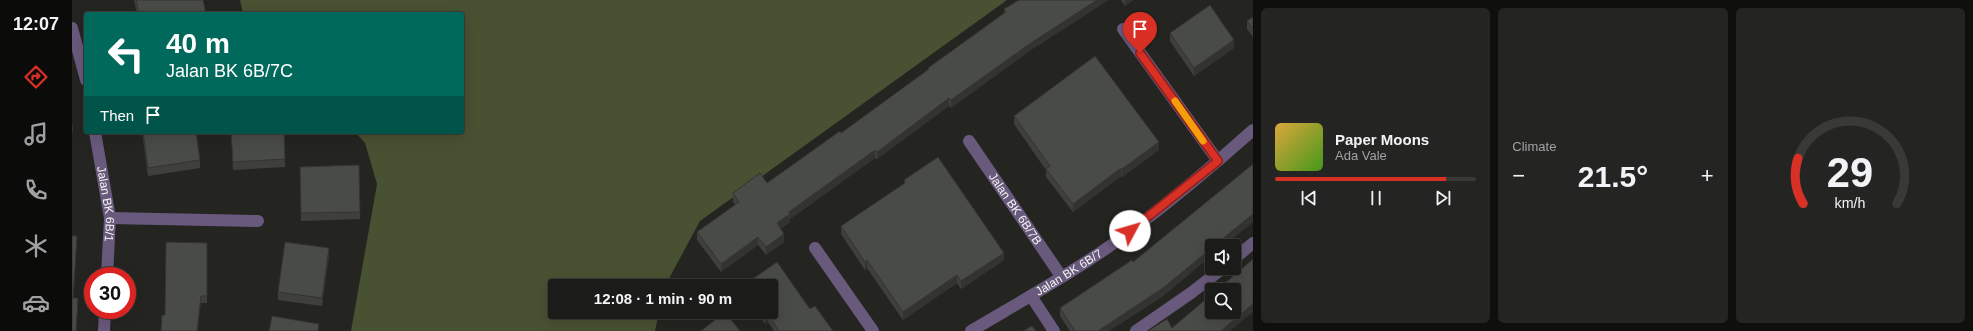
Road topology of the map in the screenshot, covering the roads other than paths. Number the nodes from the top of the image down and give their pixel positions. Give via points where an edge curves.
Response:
1 (72, 28) edge
2 (1123, 29) dead end
3 (84, 73) edge
4 (1253, 130) edge
5 (95, 134) edge
6 (969, 141) dead end
7 (1218, 161) junction
8 (110, 218) junction
9 (258, 221) dead end
10 (1253, 243) edge
11 (815, 248) dead end
12 (1241, 253) edge
13 (107, 267) edge
14 (1214, 275) edge
15 (1061, 276) junction
16 (1031, 296) junction
17 (105, 319) edge
18 (104, 331) edge
19 (872, 331) edge
20 (972, 331) edge
21 (1054, 331) edge
22 (1136, 331) edge

1 - 3 street
2 - 7 street
4 - 7 street, Jalan BK 6B/7
5 - 8 street, Jalan BK 6B/1
6 - 15 street, Jalan BK 6B/7B
7 - 15 street, Jalan BK 6B/7 via 1130,231
8 - 9 street
8 - 13 street, Jalan BK 6B/1
10 - 12 street
11 - 19 street
14 - 22 street via 1191,294
15 - 16 street, Jalan BK 6B/7
16 - 20 street, Jalan BK 6B/7
16 - 21 street
17 - 18 street

